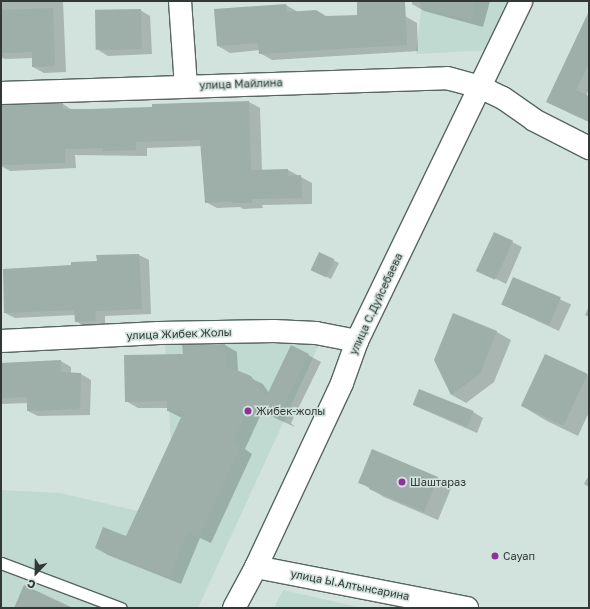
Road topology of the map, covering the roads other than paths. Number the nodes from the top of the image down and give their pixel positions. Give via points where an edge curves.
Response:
1 (180, 1) edge
2 (522, 1) edge
3 (186, 86) junction
4 (480, 87) junction
5 (1, 93) edge
6 (589, 148) edge
7 (1, 341) edge
8 (357, 341) junction
9 (1, 563) edge
10 (256, 567) junction
11 (121, 608) edge
12 (234, 608) edge
13 (467, 608) edge

1 - 3 street
2 - 4 street, улица С.Дуйсебаева
3 - 4 street, улица Майлина via 447,78
3 - 5 street, улица Майлина
4 - 6 street via 503,98 534,120
4 - 8 street, улица С.Дуйсебаева
7 - 8 street, улица Жибек Жолы via 158,333 274,331 316,333
8 - 10 street, улица С.Дуйсебаева via 342,383
9 - 11 lane
10 - 12 street, улица С.Дуйсебаева
10 - 13 street, улица Ы.Алтынсарина

